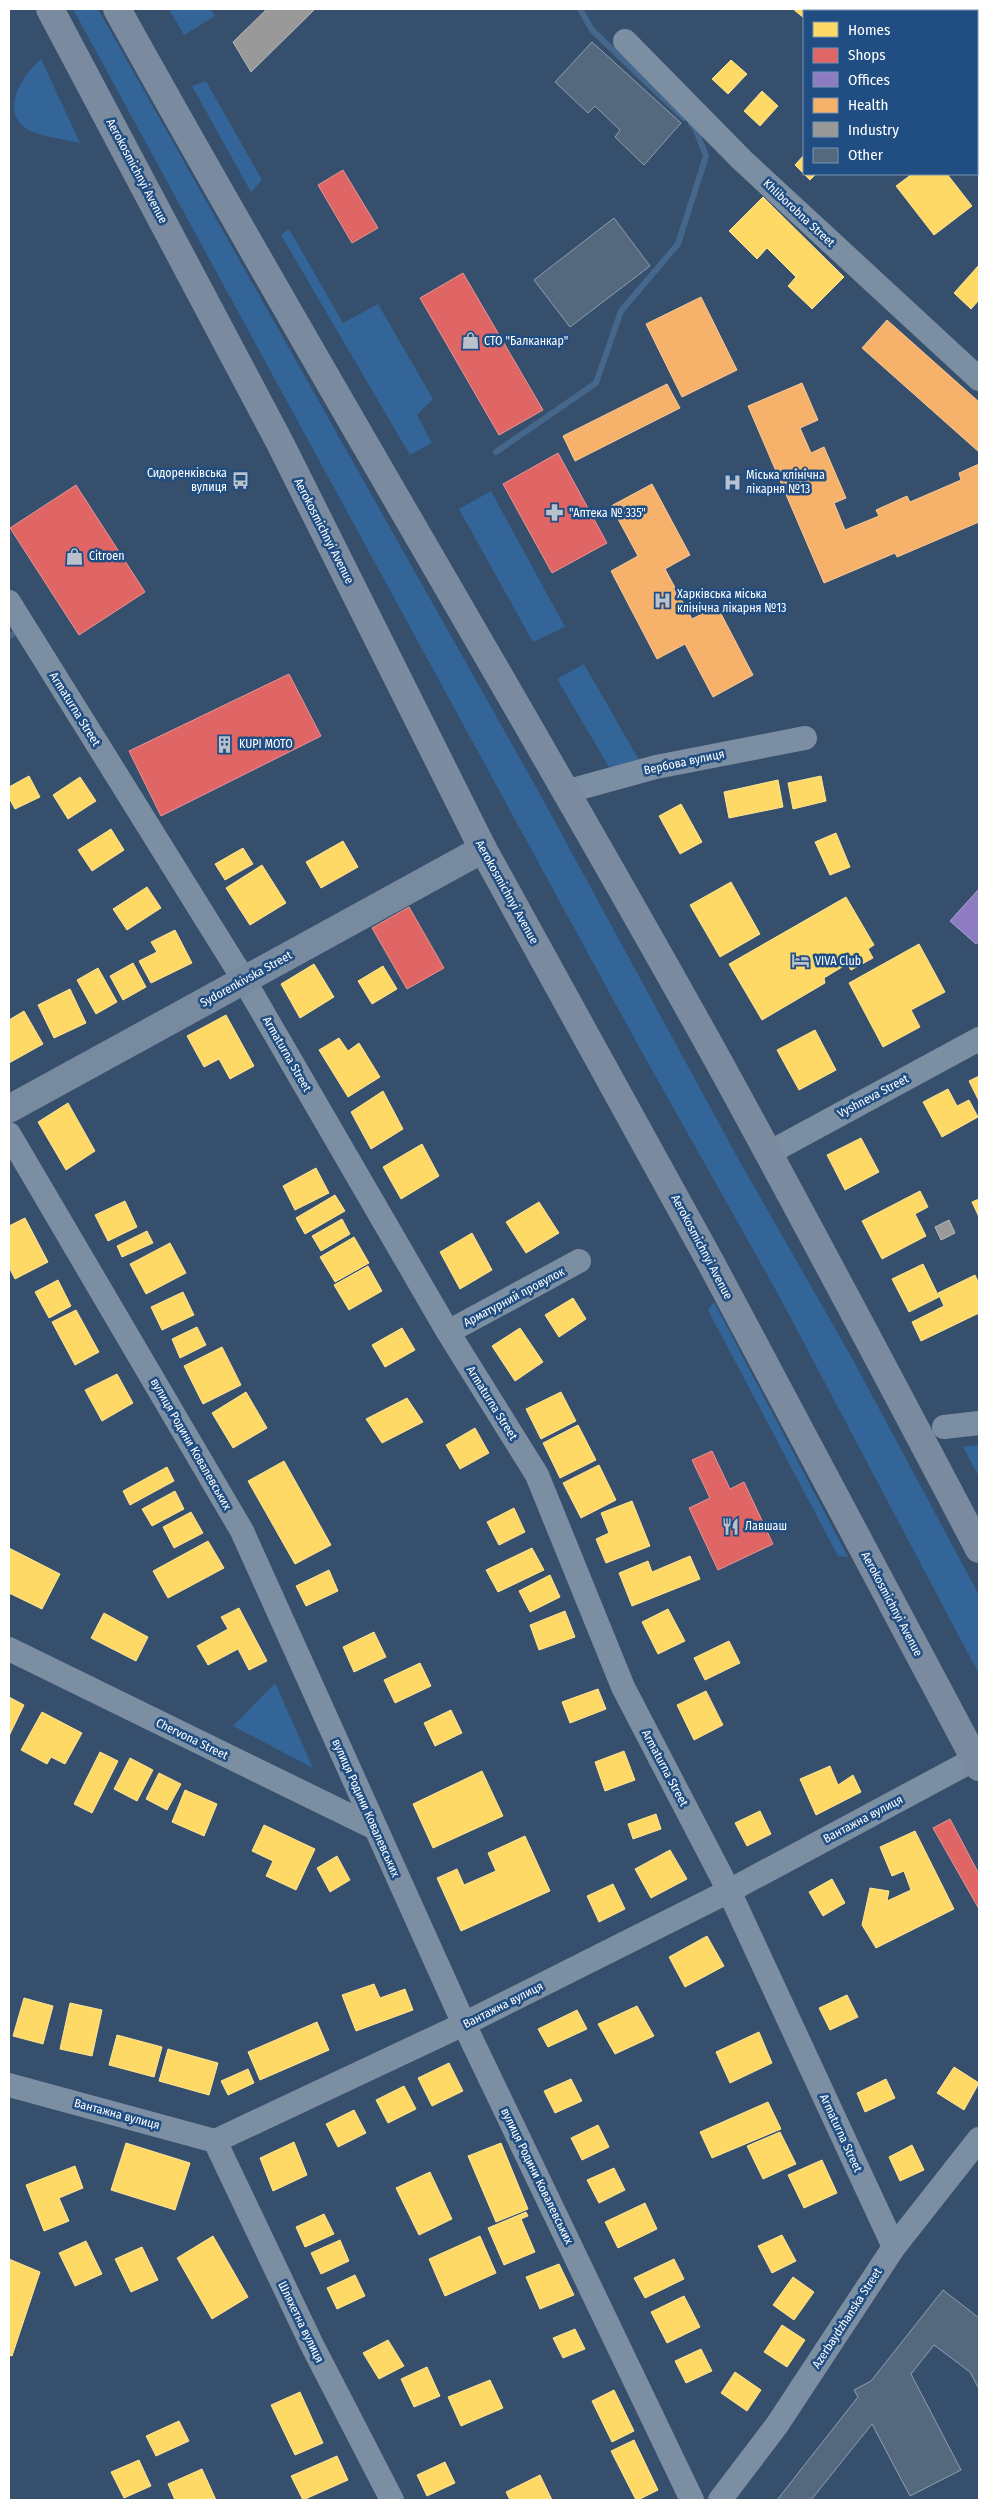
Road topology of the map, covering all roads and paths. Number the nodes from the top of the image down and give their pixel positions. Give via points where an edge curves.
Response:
1 (50, 9) edge
2 (118, 9) edge
3 (625, 41) dead end
4 (979, 379) edge
5 (9, 602) edge
6 (805, 738) dead end
7 (565, 792) junction
8 (483, 849) junction
9 (244, 980) junction
10 (979, 1039) edge
11 (9, 1109) edge
12 (9, 1134) edge
13 (767, 1154) junction
14 (579, 1261) dead end
15 (448, 1332) junction
16 (979, 1423) edge
17 (944, 1427) dead end
18 (979, 1549) edge
19 (9, 1649) edge
20 (977, 1763) edge
21 (375, 1828) junction
22 (730, 1891) junction
23 (464, 2024) junction
24 (9, 2085) edge
25 (979, 2138) edge
26 (215, 2141) junction
27 (894, 2247) junction
28 (392, 2500) edge
29 (692, 2500) edge
30 (720, 2500) edge

1 - 8 main road, Aerokosmichnyi Avenue via 280,443
2 - 7 main road via 257,259 408,514
3 - 4 street, Khliborobna Street via 742,160
5 - 9 street, Armaturna Street
6 - 7 street, Вербова вулиця via 656,767
7 - 13 main road via 721,1066
8 - 9 main road, Sydorenkivska Street
8 - 20 main road, Aerokosmichnyi Avenue via 711,1263
9 - 11 main road, Sydorenkivska Street
9 - 15 street, Armaturna Street
10 - 13 street, Vyshneva Street
12 - 21 street, вулиця Родини Ковалевських via 242,1531
13 - 18 main road
14 - 15 street, Арматурний провулок
15 - 22 street, Armaturna Street via 537,1475 623,1687
16 - 17 street
19 - 21 street, Chervona Street
20 - 22 street, Вантажна вулиця
21 - 23 street, вулиця Родини Ковалевських
22 - 23 street, Вантажна вулиця
22 - 27 street, Armaturna Street
23 - 26 street, Вантажна вулиця
23 - 29 street, вулиця Родини Ковалевських
24 - 26 street, Вантажна вулиця
25 - 27 street, Azerbaydzhanska Street
26 - 28 street, Шляхетна вулиця via 311,2343
27 - 30 street, Azerbaydzhanska Street via 777,2425

